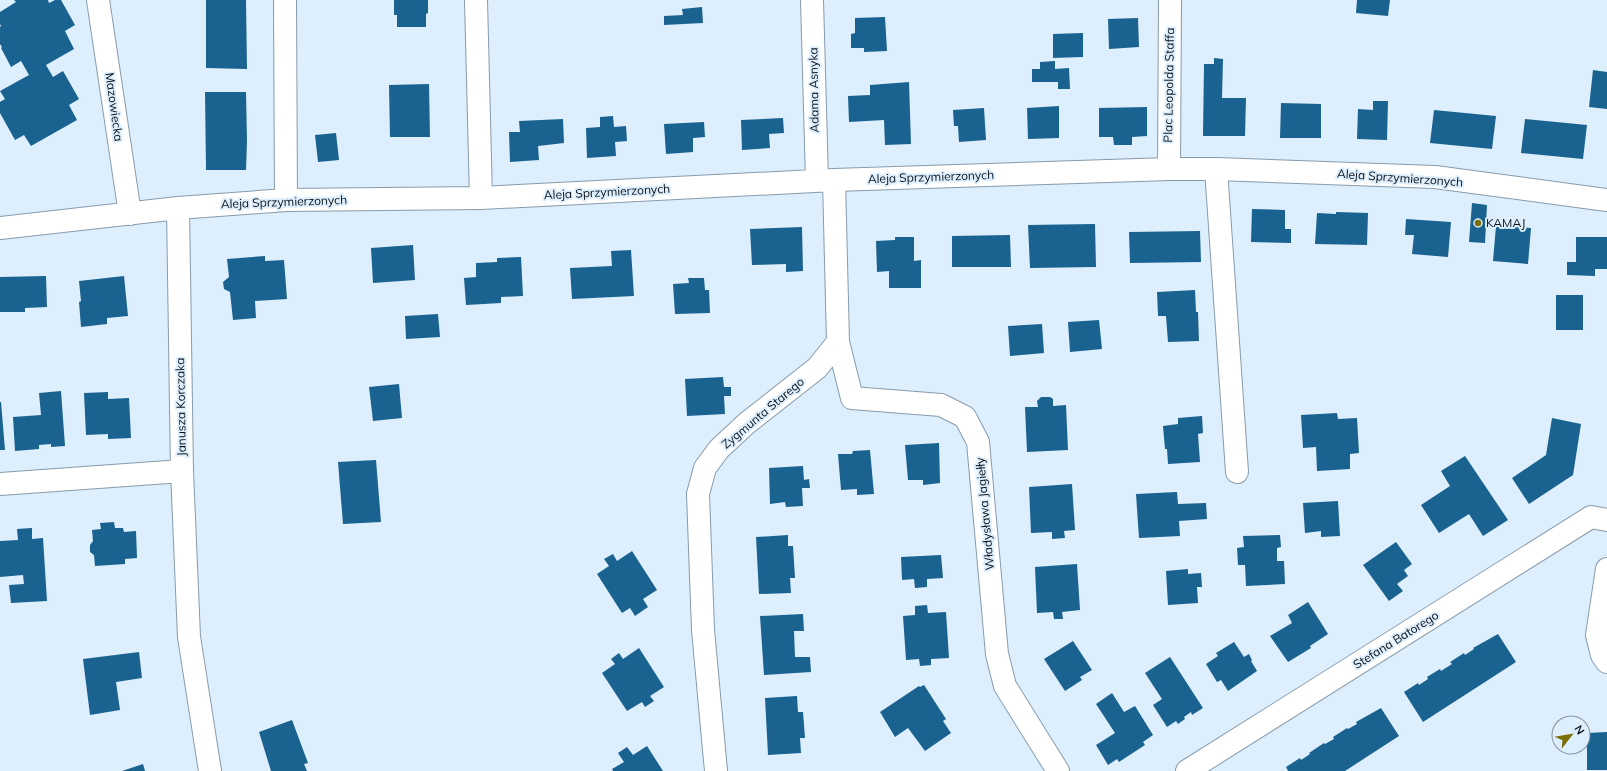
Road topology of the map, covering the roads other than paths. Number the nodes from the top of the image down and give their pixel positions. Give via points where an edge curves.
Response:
1 (98, 0) edge
2 (285, 0) edge
3 (476, 0) edge
4 (812, 0) edge
5 (1170, 0) edge
6 (1169, 169) junction
7 (1216, 169) junction
8 (826, 180) junction
9 (481, 198) junction
10 (286, 200) junction
11 (1607, 200) edge
12 (178, 208) junction
13 (130, 214) junction
14 (0, 228) edge
15 (838, 342) junction
16 (182, 471) junction
17 (1237, 472) dead end
18 (0, 484) edge
19 (1607, 520) edge
20 (1607, 569) edge
21 (1607, 662) edge
22 (210, 771) edge
23 (716, 771) edge
24 (1058, 771) edge
25 (1187, 771) edge

1 - 13 street, Mazowiecka
2 - 10 street
3 - 9 street
4 - 8 street, Adama Asnyka
5 - 6 street, Plac Leopolda Staffa
6 - 7 street, Aleja Sprzymierzonych
6 - 8 street, Aleja Sprzymierzonych
7 - 11 street, Aleja Sprzymierzonych via 1435,178
7 - 17 street
8 - 9 street, Aleja Sprzymierzonych
8 - 15 street
9 - 10 street, Aleja Sprzymierzonych
10 - 12 street, Aleja Sprzymierzonych
12 - 13 street, Aleja Sprzymierzonych
12 - 16 street, Janusza Korczaka
13 - 14 street, Aleja Sprzymierzonych
15 - 23 street, Zygmunta Starego via 817,368 746,423 705,468 698,494 703,622
15 - 24 street, Władysława Jagiełły via 852,398 941,405 965,417 978,442 998,661 1005,686
16 - 18 street, Janusza Korczaka
16 - 22 street via 189,637
19 - 25 street, Stefana Batorego via 1591,517
20 - 21 street via 1597,635 1602,655

